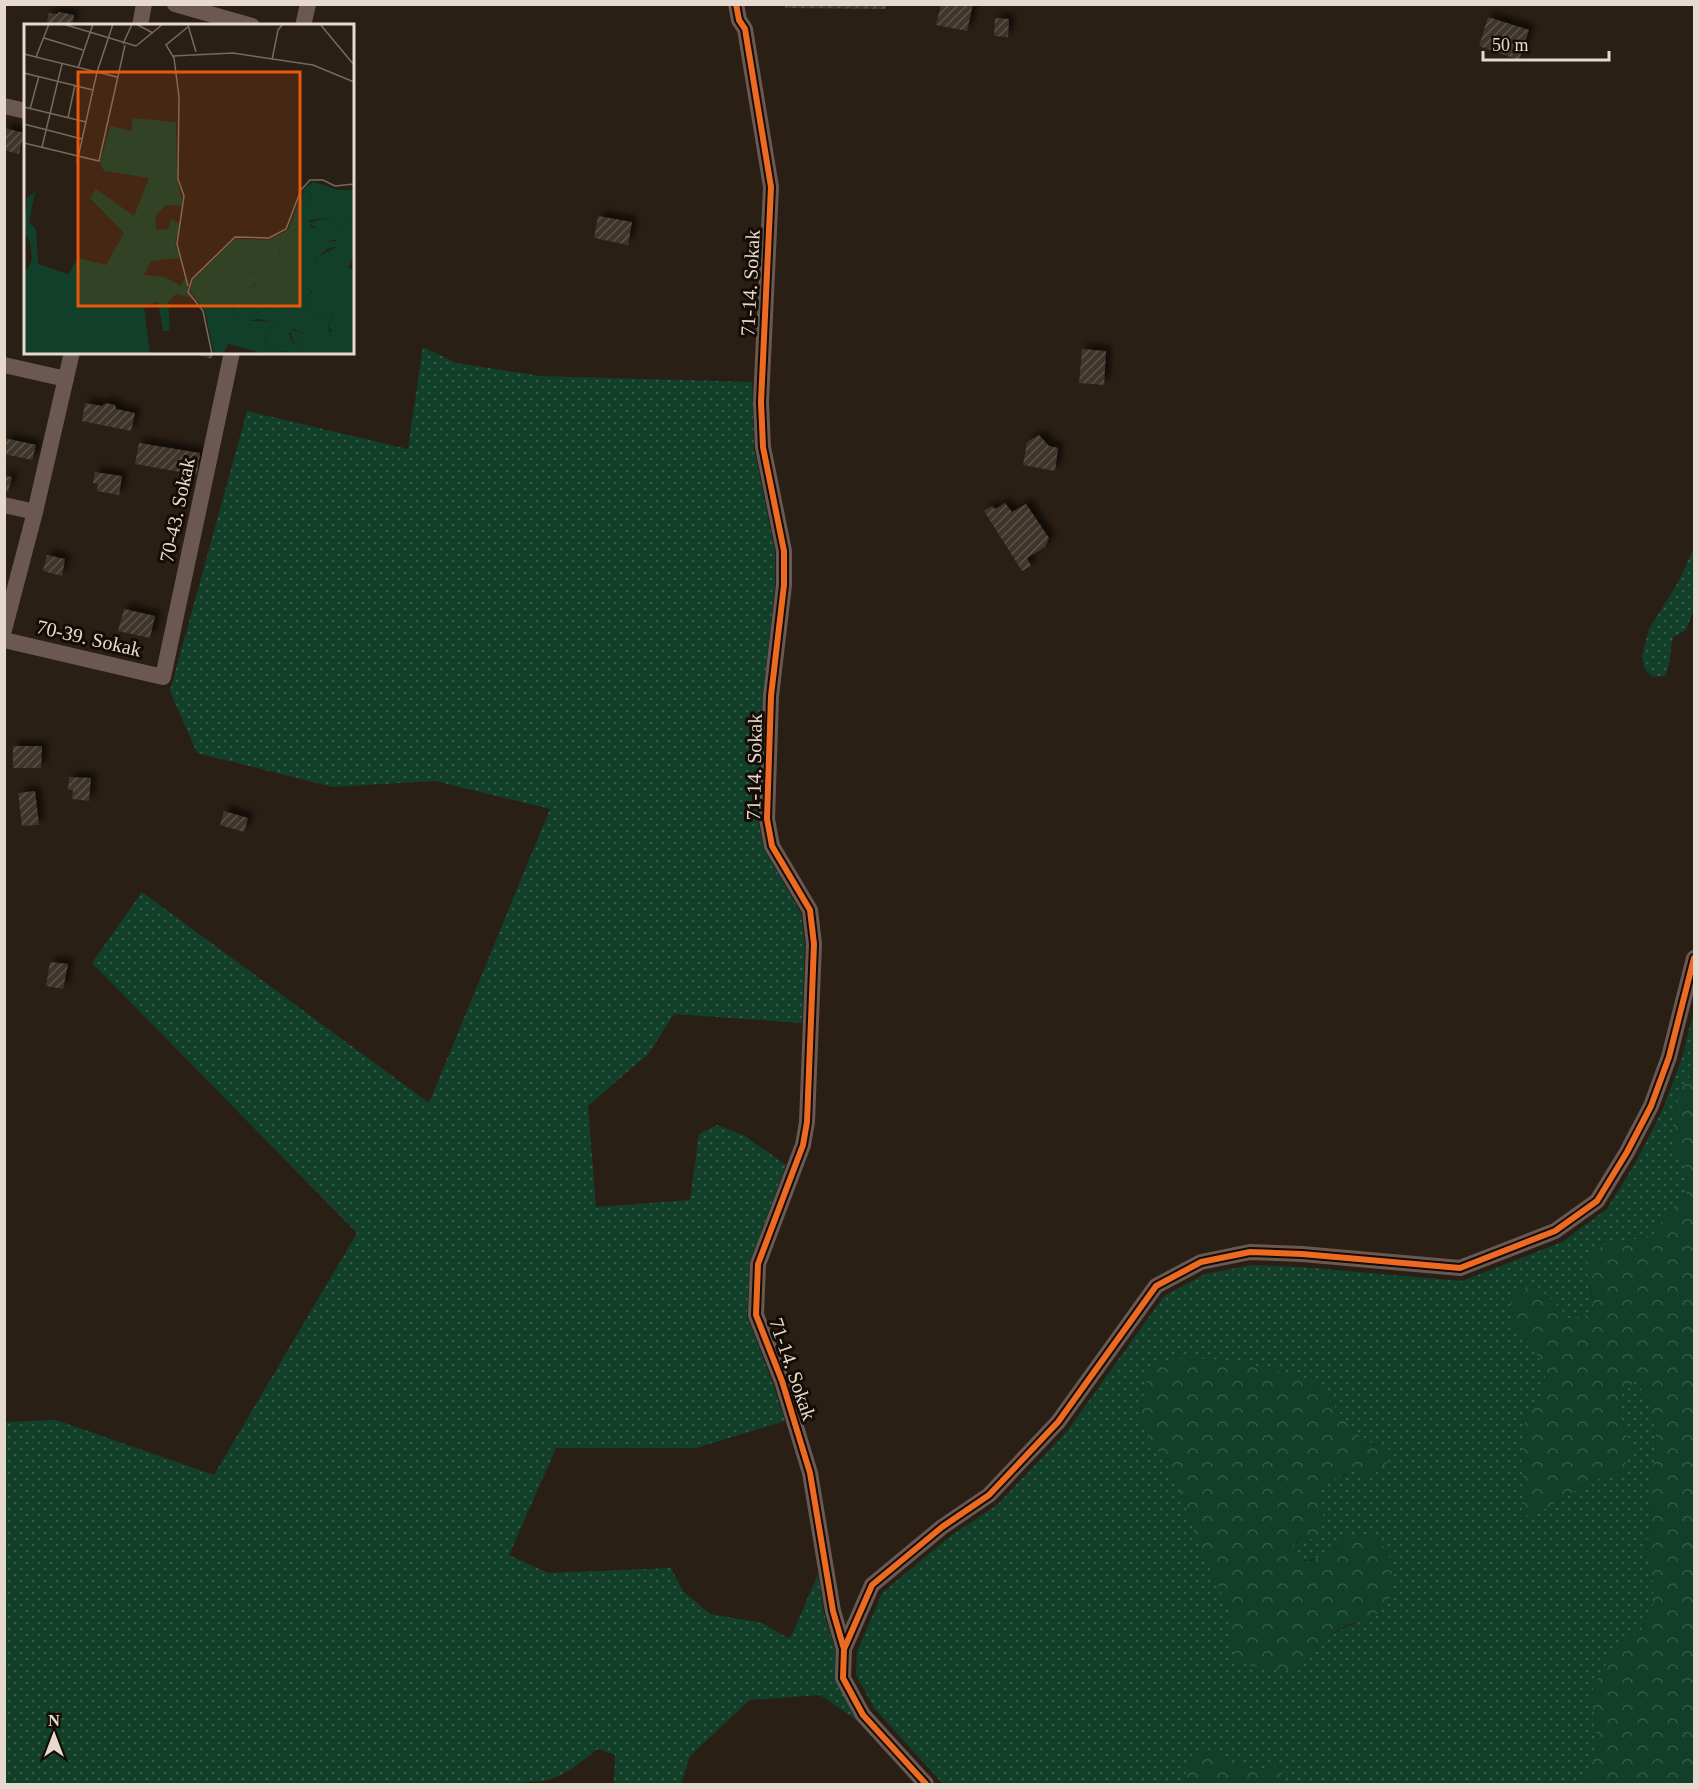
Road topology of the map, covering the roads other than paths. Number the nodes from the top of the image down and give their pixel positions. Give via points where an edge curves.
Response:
1 (144, 4) edge
2 (175, 4) edge
3 (308, 4) edge
4 (736, 4) edge
5 (140, 24) edge
6 (245, 24) edge
7 (303, 24) edge
8 (4, 106) edge
9 (24, 111) edge
10 (72, 354) edge
11 (232, 354) edge
12 (4, 365) edge
13 (66, 380) junction
14 (4, 505) edge
15 (35, 512) junction
16 (4, 630) edge
17 (4, 640) edge
18 (163, 677) joint
19 (1695, 958) edge
20 (844, 1649) junction
21 (926, 1785) edge

1 - 5 street
2 - 6 street
3 - 7 street
4 - 20 street, 71-14. Sokak via 745,29 771,187 761,402 763,447 784,550 784,585 771,696 767,819 772,846 810,910 814,944 807,1122 803,1145 758,1264 756,1315 782,1380 810,1473 833,1611
8 - 9 street
10 - 13 street
11 - 18 street, 70-43. Sokak
12 - 13 street
13 - 15 street
14 - 15 street
15 - 16 street
17 - 18 street, 70-39. Sokak
19 - 20 street via 1669,1057 1651,1106 1597,1201 1555,1231 1460,1268 1250,1252 1201,1262 1156,1286 1058,1422 989,1495 942,1527 872,1585
20 - 21 street via 843,1678 863,1715

